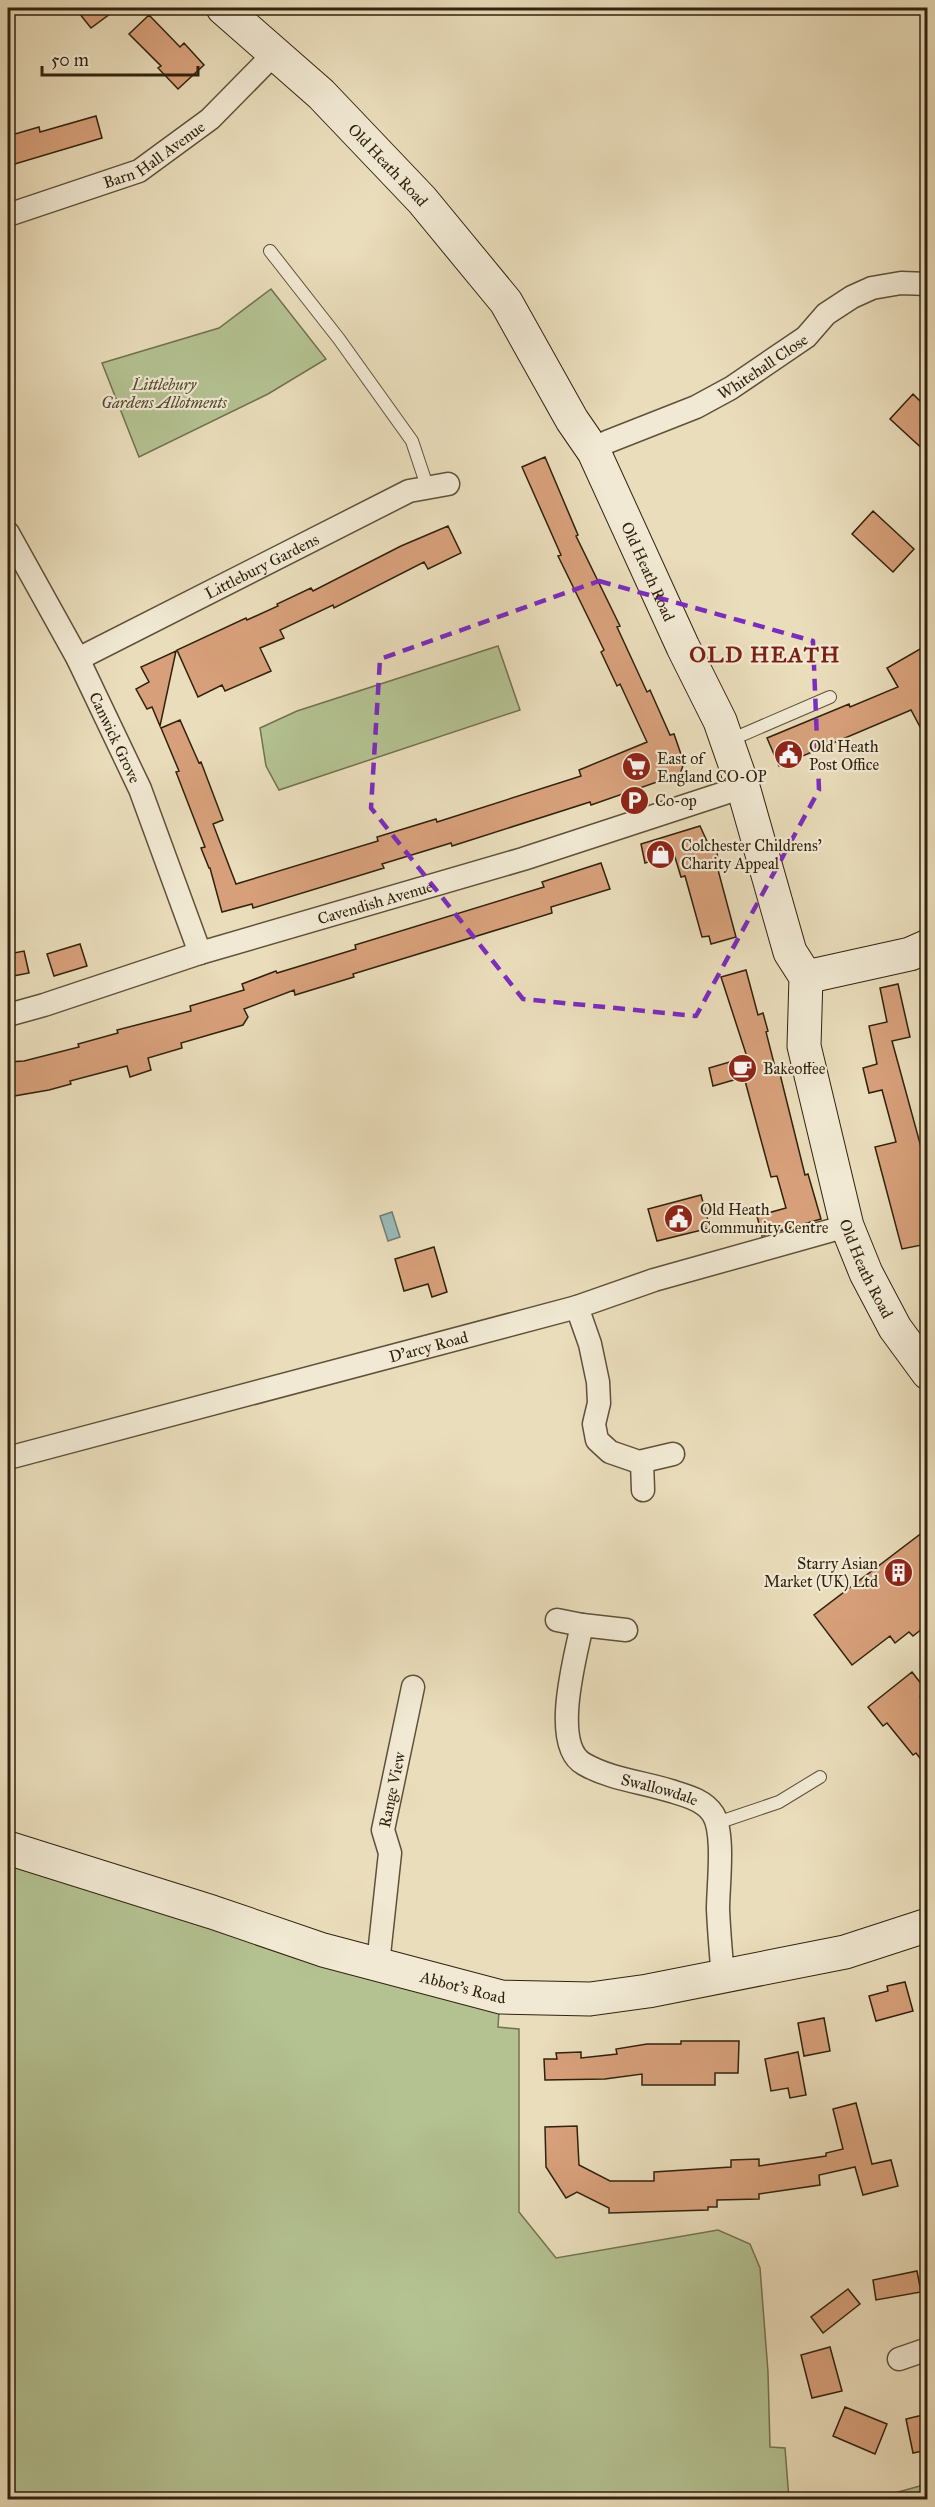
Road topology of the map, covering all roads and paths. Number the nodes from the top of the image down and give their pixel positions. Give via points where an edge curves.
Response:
1 (223, 8) edge
2 (274, 54) junction
3 (8, 215) edge
4 (270, 251) dead end
5 (927, 284) edge
6 (594, 452) junction
7 (438, 486) joint
8 (8, 533) edge
9 (78, 659) junction
10 (830, 697) dead end
11 (727, 741) junction
12 (743, 787) junction
13 (927, 946) edge
14 (200, 953) junction
15 (806, 977) junction
16 (8, 1015) edge
17 (847, 1226) junction
18 (577, 1306) junction
19 (927, 1373) edge
20 (672, 1454) dead end
21 (8, 1458) edge
22 (639, 1462) junction
23 (643, 1490) dead end
24 (556, 1620) dead end
25 (582, 1625) junction
26 (626, 1630) dead end
27 (413, 1687) dead end
28 (820, 1777) dead end
29 (717, 1823) junction
30 (8, 1848) edge
31 (927, 1925) edge
32 (378, 1964) junction
33 (723, 1977) junction
34 (927, 2349) edge
35 (899, 2359) dead end

1 - 2 street, Old Heath Road
2 - 3 street, Barn Hall Avenue via 210,119 139,171
2 - 6 street, Old Heath Road via 321,94 422,200 506,302
4 - 7 lane via 412,441
5 - 6 street, Whitehall Close via 872,288 852,297 826,314 806,337 731,388 696,407 607,442
6 - 11 street, Old Heath Road
7 - 9 street, Littlebury Gardens via 409,491
8 - 9 street, Canwick Grove
9 - 14 street, Canwick Grove via 140,789
10 - 11 lane
11 - 12 street, Old Heath Road
12 - 14 street, Cavendish Avenue via 523,859
12 - 15 street, Old Heath Road via 790,952
13 - 15 street via 910,954
14 - 16 street, Cavendish Avenue
15 - 17 street, Old Heath Road via 804,1046
17 - 18 street, D'arcy Road via 654,1280
17 - 19 street, Old Heath Road via 895,1328
18 - 21 street, D'arcy Road
18 - 22 street via 598,1382 594,1424 597,1440 610,1452
20 - 22 street
22 - 23 street
24 - 25 street
25 - 26 street
25 - 29 street, Swallowdale via 566,1727 571,1748 581,1763 702,1802
27 - 32 street, Range View via 383,1830 390,1853
28 - 29 lane via 779,1802
29 - 33 street
30 - 32 street, Abbot's Road via 323,1950
31 - 33 street, Abbot's Road via 845,1952
32 - 33 street, Abbot's Road via 501,1997 533,1999 590,1999
34 - 35 street

